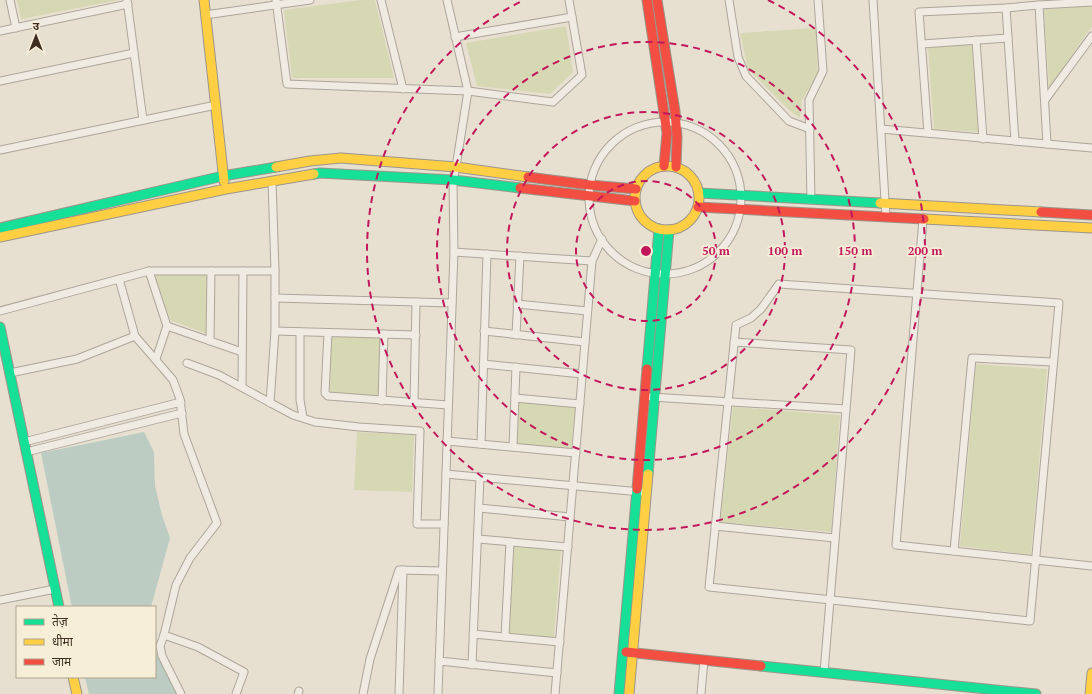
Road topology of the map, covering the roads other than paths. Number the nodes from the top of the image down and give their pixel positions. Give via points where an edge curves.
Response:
1 (10, 0) edge
2 (204, 0) edge
3 (310, 0) edge
4 (382, 0) edge
5 (447, 0) edge
6 (569, 0) edge
7 (647, 0) edge
8 (657, 0) edge
9 (729, 0) edge
10 (818, 0) edge
11 (873, 0) edge
12 (1089, 1) edge
13 (128, 2) edge
14 (277, 2) edge
15 (1036, 3) edge
16 (1006, 8) junction
17 (206, 15) junction
18 (572, 17) junction
19 (16, 28) junction
20 (0, 31) edge
21 (1092, 36) edge
22 (455, 37) junction
23 (1008, 38) junction
24 (976, 40) junction
25 (922, 44) junction
26 (134, 53) junction
27 (0, 81) edge
28 (403, 89) junction
29 (468, 92) junction
30 (1045, 100) junction
31 (216, 105) junction
32 (143, 120) junction
33 (666, 122) junction
34 (676, 123) junction
35 (810, 128) junction
36 (881, 129) junction
37 (928, 133) junction
38 (983, 139) junction
39 (1015, 141) junction
40 (1047, 144) junction
41 (1092, 148) edge
42 (0, 150) edge
43 (664, 166) junction
44 (456, 167) junction
45 (676, 168) junction
46 (223, 176) junction
47 (453, 180) junction
48 (272, 181) junction
49 (590, 185) junction
50 (226, 189) junction
51 (636, 189) junction
52 (699, 193) junction
53 (587, 196) junction
54 (742, 196) junction
55 (811, 200) junction
56 (635, 201) junction
57 (886, 204) junction
58 (698, 207) junction
59 (741, 209) junction
60 (1092, 215) edge
61 (886, 217) junction
62 (923, 219) junction
63 (0, 228) edge
64 (1092, 228) edge
65 (659, 229) junction
66 (669, 230) junction
67 (0, 237) edge
68 (602, 240) junction
69 (454, 252) junction
70 (486, 254) junction
71 (520, 256) junction
72 (592, 261) junction
73 (149, 271) junction
74 (211, 271) junction
75 (243, 271) junction
76 (275, 271) junction
77 (655, 274) junction
78 (665, 275) junction
79 (118, 279) junction
80 (917, 293) junction
81 (275, 298) junction
82 (416, 302) junction
83 (452, 303) junction
84 (517, 304) junction
85 (0, 311) edge
86 (588, 311) junction
87 (167, 326) junction
88 (0, 327) edge
89 (275, 331) junction
90 (484, 331) junction
91 (300, 332) junction
92 (328, 333) junction
93 (384, 334) junction
94 (516, 334) junction
95 (416, 335) junction
96 (135, 336) junction
97 (210, 340) junction
98 (585, 342) junction
99 (734, 342) junction
100 (242, 352) junction
101 (156, 359) junction
102 (1053, 362) junction
103 (186, 363) dead end
104 (483, 364) junction
105 (516, 367) junction
106 (10, 373) junction
107 (582, 374) junction
108 (242, 387) junction
109 (645, 396) junction
110 (655, 397) junction
111 (515, 398) junction
112 (382, 401) junction
113 (181, 402) junction
114 (414, 402) junction
115 (728, 402) junction
116 (270, 403) junction
117 (448, 404) junction
118 (580, 404) junction
119 (846, 409) junction
120 (182, 413) junction
121 (303, 417) junction
122 (447, 441) junction
123 (24, 442) junction
124 (481, 444) junction
125 (513, 447) junction
126 (26, 452) junction
127 (576, 453) junction
128 (446, 474) junction
129 (480, 477) junction
130 (573, 486) junction
131 (636, 491) junction
132 (646, 492) junction
133 (479, 508) junction
134 (570, 517) junction
135 (444, 524) junction
136 (715, 526) junction
137 (835, 538) junction
138 (478, 539) junction
139 (510, 542) junction
140 (568, 547) junction
141 (954, 551) junction
142 (1036, 560) junction
143 (1092, 566) edge
144 (403, 570) junction
145 (442, 571) junction
146 (55, 589) junction
147 (0, 600) edge
148 (830, 600) junction
149 (59, 606) edge
150 (473, 634) junction
151 (164, 635) junction
152 (506, 637) junction
153 (560, 642) junction
154 (623, 651) junction
155 (633, 652) junction
156 (704, 660) junction
157 (439, 661) junction
158 (472, 665) junction
159 (824, 672) junction
160 (1092, 672) edge
161 (557, 673) junction
162 (73, 678) edge
163 (977, 691) edge
164 (77, 694) edge
165 (181, 694) edge
166 (236, 694) edge
167 (363, 694) edge
168 (399, 694) edge
169 (438, 694) edge
170 (555, 694) edge
171 (619, 694) edge
172 (629, 694) edge
173 (701, 694) edge
174 (1036, 694) edge
175 (1090, 694) edge

1 - 19 street
2 - 17 street
3 - 14 street
4 - 28 street
5 - 22 street
6 - 18 street
7 - 33 street
8 - 34 street
9 - 35 street via 738,57 746,76 789,121
10 - 35 street via 822,71 809,100
11 - 36 street
12 - 15 street
13 - 19 street
13 - 26 street
14 - 17 street
14 - 28 street via 287,84
15 - 16 street
15 - 30 street
16 - 23 street
16 - 25 street via 920,12
17 - 31 street
18 - 22 street
18 - 29 street via 582,75 553,102
19 - 20 street
21 - 30 street
22 - 29 street
23 - 24 street
23 - 39 street
24 - 25 street
24 - 38 street
25 - 37 street
26 - 27 street
26 - 32 street
28 - 29 street
29 - 44 street
30 - 40 street
31 - 32 street
31 - 46 street
32 - 42 street
33 - 34 street
33 - 43 street
33 - 49 street via 636,128 619,138 602,155
34 - 45 street
34 - 54 street via 709,136 725,150 739,176
35 - 55 street
36 - 37 street
36 - 57 street
37 - 38 street
38 - 39 street
39 - 40 street
40 - 41 street
43 - 45 street
43 - 51 street via 646,174
44 - 46 street via 341,158 310,160
44 - 47 street
44 - 49 street
45 - 52 street via 691,177
46 - 50 street
46 - 63 street
47 - 48 street via 320,173
47 - 53 street
47 - 69 street
48 - 50 street
48 - 76 street
49 - 51 street
49 - 53 street
50 - 67 street
51 - 56 street
52 - 54 street
52 - 58 street
53 - 56 street
53 - 68 street via 594,225
54 - 55 street
54 - 59 street
55 - 57 street
56 - 65 street via 643,219
57 - 60 street
57 - 61 street
58 - 59 street
58 - 66 street via 688,222
59 - 61 street
59 - 78 street via 736,229 722,249 706,263 687,272
61 - 62 street
62 - 64 street
62 - 80 street
65 - 66 street
65 - 77 street
66 - 78 street
68 - 72 street
68 - 77 street via 621,261
69 - 70 street
69 - 83 street
70 - 71 street
70 - 90 street
71 - 72 street
71 - 84 street
72 - 86 street
73 - 74 street
73 - 79 street
73 - 87 street
74 - 75 street
74 - 97 street
75 - 76 street
75 - 100 street
76 - 81 street
77 - 78 street
77 - 109 street
78 - 110 street
79 - 85 street
79 - 96 street
80 - 99 street via 779,284 752,318 736,325
80 - 102 street via 1058,303
80 - 141 street via 896,545
81 - 82 street
81 - 89 street
82 - 83 street
82 - 95 street
83 - 117 street
84 - 86 street
84 - 94 street
86 - 98 street
87 - 97 street
87 - 101 street
88 - 106 street
89 - 91 street
89 - 116 street
90 - 94 street
90 - 104 street
91 - 92 street
91 - 121 street via 300,400
92 - 93 street
92 - 112 street via 325,393 328,396
93 - 95 street
93 - 112 street
94 - 98 street
95 - 114 street
96 - 101 street
96 - 106 street via 77,359
97 - 100 street
98 - 107 street
99 - 115 street
99 - 119 street via 851,350
100 - 108 street
101 - 113 street via 173,380
102 - 141 street via 972,358
102 - 142 street
103 - 108 street via 219,374
104 - 105 street
104 - 124 street
105 - 107 street
105 - 111 street
106 - 123 street
107 - 118 street
108 - 116 street
109 - 110 street
109 - 131 street
110 - 115 street
110 - 132 street
111 - 118 street
111 - 125 street
112 - 114 street
113 - 120 street
113 - 123 street
114 - 117 street
115 - 119 street
115 - 136 street
116 - 121 street via 293,415
117 - 122 street
118 - 127 street
119 - 137 street
120 - 126 street
120 - 151 street via 184,434 217,523 190,558 176,585
121 - 135 street via 315,422 420,431 417,524
122 - 124 street
122 - 128 street
123 - 126 street
124 - 125 street
125 - 127 street
126 - 146 street
127 - 130 street
128 - 129 street
128 - 135 street
129 - 130 street
129 - 133 street
130 - 131 street
130 - 134 street
131 - 132 street
131 - 154 street
132 - 155 street
133 - 134 street
133 - 138 street
134 - 140 street
135 - 145 street
136 - 137 street
136 - 148 street via 708,587
137 - 148 street
138 - 139 street
138 - 150 street
139 - 140 street
139 - 152 street
140 - 153 street
141 - 142 street
142 - 143 street
142 - 148 street via 1030,621
144 - 145 street
144 - 167 street via 399,570 372,651
144 - 168 street
145 - 157 street
146 - 147 street
146 - 149 street
148 - 159 street
150 - 152 street
150 - 158 street
151 - 165 street via 160,646 162,656
151 - 166 street via 198,647 244,672
152 - 153 street
153 - 161 street
154 - 155 street
154 - 171 street
155 - 156 street
155 - 172 street
156 - 159 street
156 - 173 street
157 - 158 street
157 - 169 street
158 - 161 street
159 - 163 street
160 - 175 street
161 - 170 street
162 - 164 street
163 - 174 street

